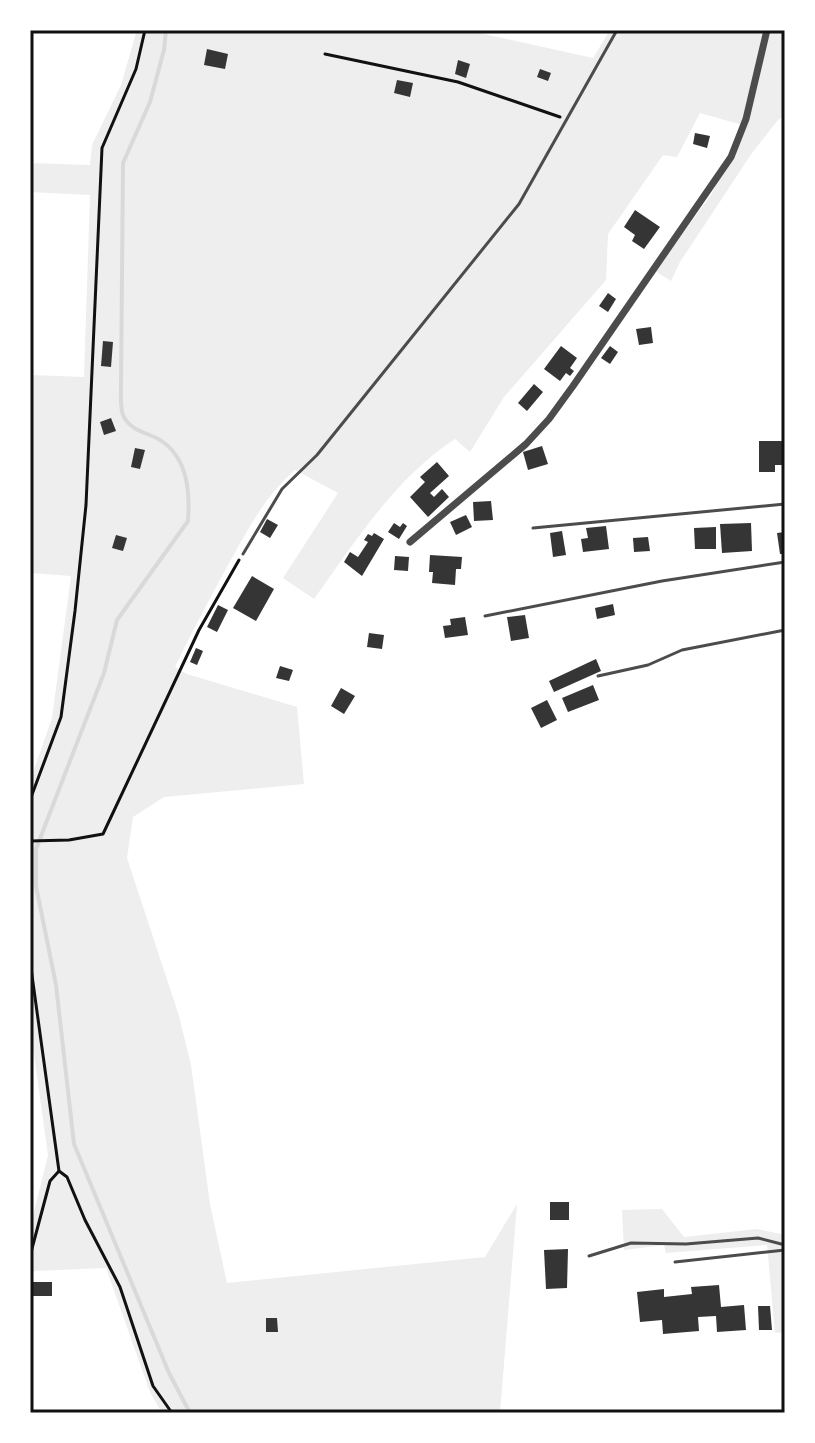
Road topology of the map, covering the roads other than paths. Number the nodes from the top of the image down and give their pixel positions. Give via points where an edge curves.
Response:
1 (617, 30) edge
2 (767, 30) edge
3 (785, 504) edge
4 (533, 528) dead end
5 (410, 542) dead end
6 (243, 554) road end
7 (785, 562) edge
8 (485, 616) dead end
9 (785, 630) edge
10 (598, 676) dead end
11 (785, 1248) edge
12 (589, 1256) dead end
13 (675, 1262) dead end

1 - 6 lane via 519,204 317,455 282,489
2 - 5 street via 746,119 731,157 626,311 526,444
3 - 4 lane
7 - 8 lane
9 - 10 lane via 682,650 648,665
11 - 12 lane via 758,1238 631,1243
11 - 13 lane

